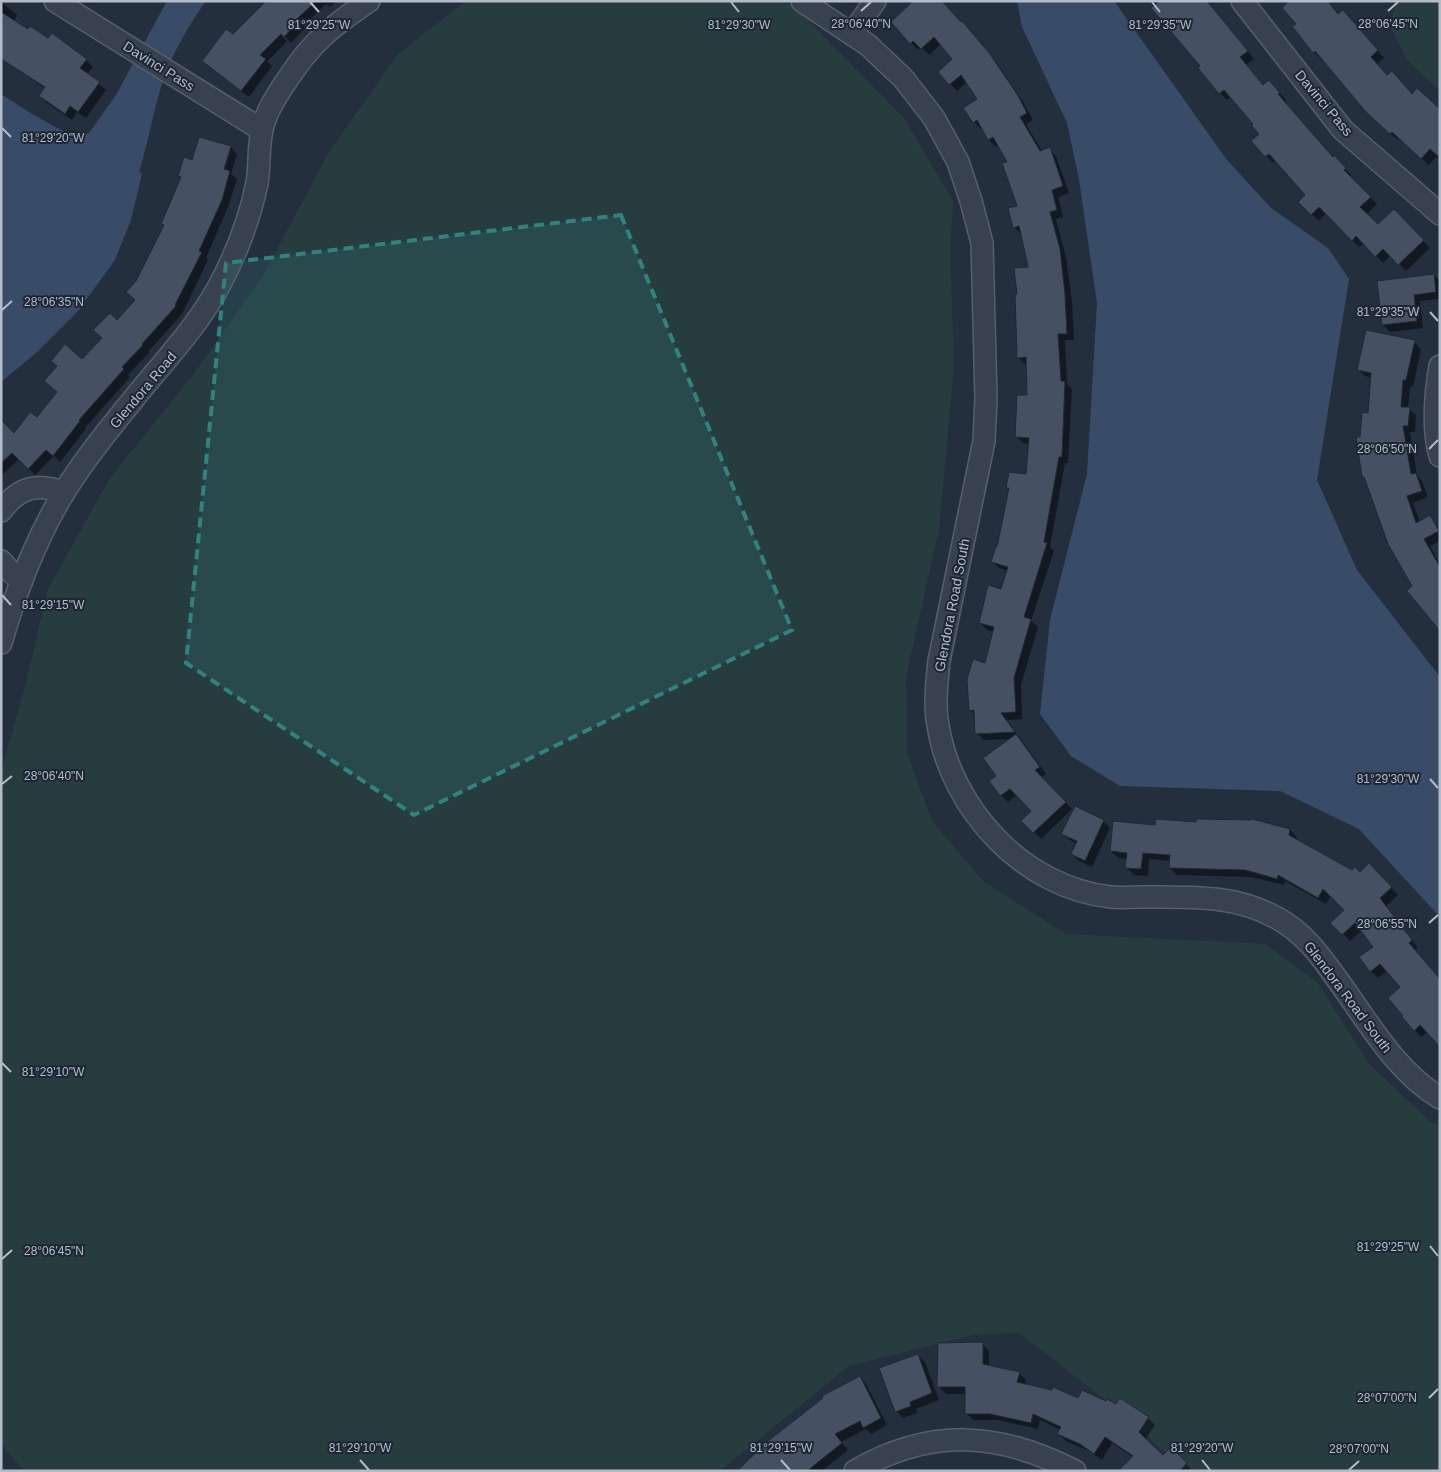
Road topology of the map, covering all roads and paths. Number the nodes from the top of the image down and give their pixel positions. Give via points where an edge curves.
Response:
1 (55, 1) edge
2 (369, 1) edge
3 (802, 1) edge
4 (875, 1) edge
5 (1242, 1) edge
6 (852, 34) junction
7 (262, 130) junction
8 (1440, 214) edge
9 (1440, 366) edge
10 (1440, 456) edge
11 (64, 493) junction
12 (1, 511) edge
13 (1, 561) edge
14 (22, 581) junction
15 (1, 642) edge
16 (1440, 1098) edge
17 (855, 1471) edge
18 (1076, 1471) edge

1 - 7 street, Davinci Pass
2 - 7 street via 320,38 294,69 270,108
3 - 6 street, Glendora Road South
4 - 6 street
5 - 8 street, Davinci Pass via 1343,130
6 - 16 street, Glendora Road South via 902,78 934,118 958,162 982,243 984,441 939,662 937,690 937,724 956,782 973,812 996,838 1020,860 1046,877 1072,888 1110,897 1209,897 1248,904 1300,933 1392,1054 1412,1076
7 - 11 street, Glendora Road via 256,183 247,219 219,287 200,318 116,421
9 - 10 street via 1435,440
11 - 12 street via 52,488 27,489 16,495
11 - 14 street, Glendora Road
13 - 14 street
14 - 15 street, Glendora Road
17 - 18 street via 901,1449 956,1439 1020,1448

